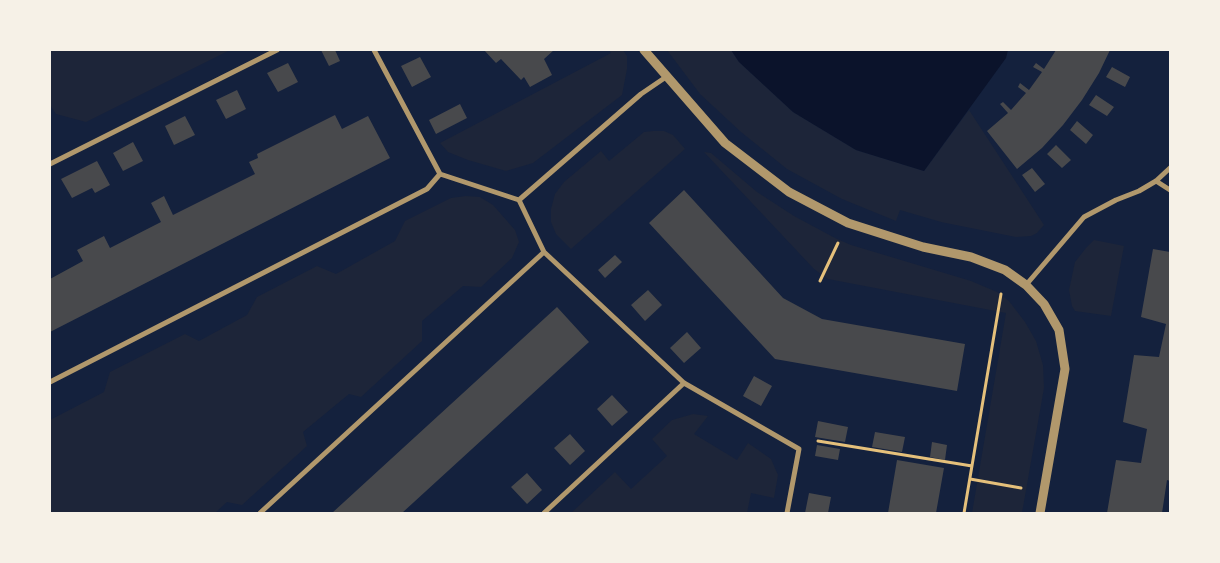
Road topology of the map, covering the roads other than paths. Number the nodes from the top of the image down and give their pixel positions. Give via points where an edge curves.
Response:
1 (277, 50) edge
2 (374, 50) edge
3 (644, 50) edge
4 (666, 77) junction
5 (50, 164) edge
6 (1170, 168) edge
7 (440, 174) junction
8 (1156, 181) junction
9 (1170, 190) edge
10 (519, 200) junction
11 (544, 252) junction
12 (1026, 285) junction
13 (50, 382) edge
14 (684, 382) junction
15 (260, 513) edge
16 (544, 513) edge
17 (787, 513) edge
18 (1040, 513) edge

1 - 5 street
2 - 7 street
3 - 4 street
4 - 10 street via 641,94
4 - 12 street via 725,143 789,192 848,223 923,247 971,257 1005,270
6 - 8 street
7 - 10 street
7 - 13 street via 427,189
8 - 9 street
8 - 12 street via 1084,217
10 - 11 street
11 - 14 street
11 - 15 street
12 - 18 street via 1044,304 1059,330 1064,369
14 - 16 street
14 - 17 street via 799,449

